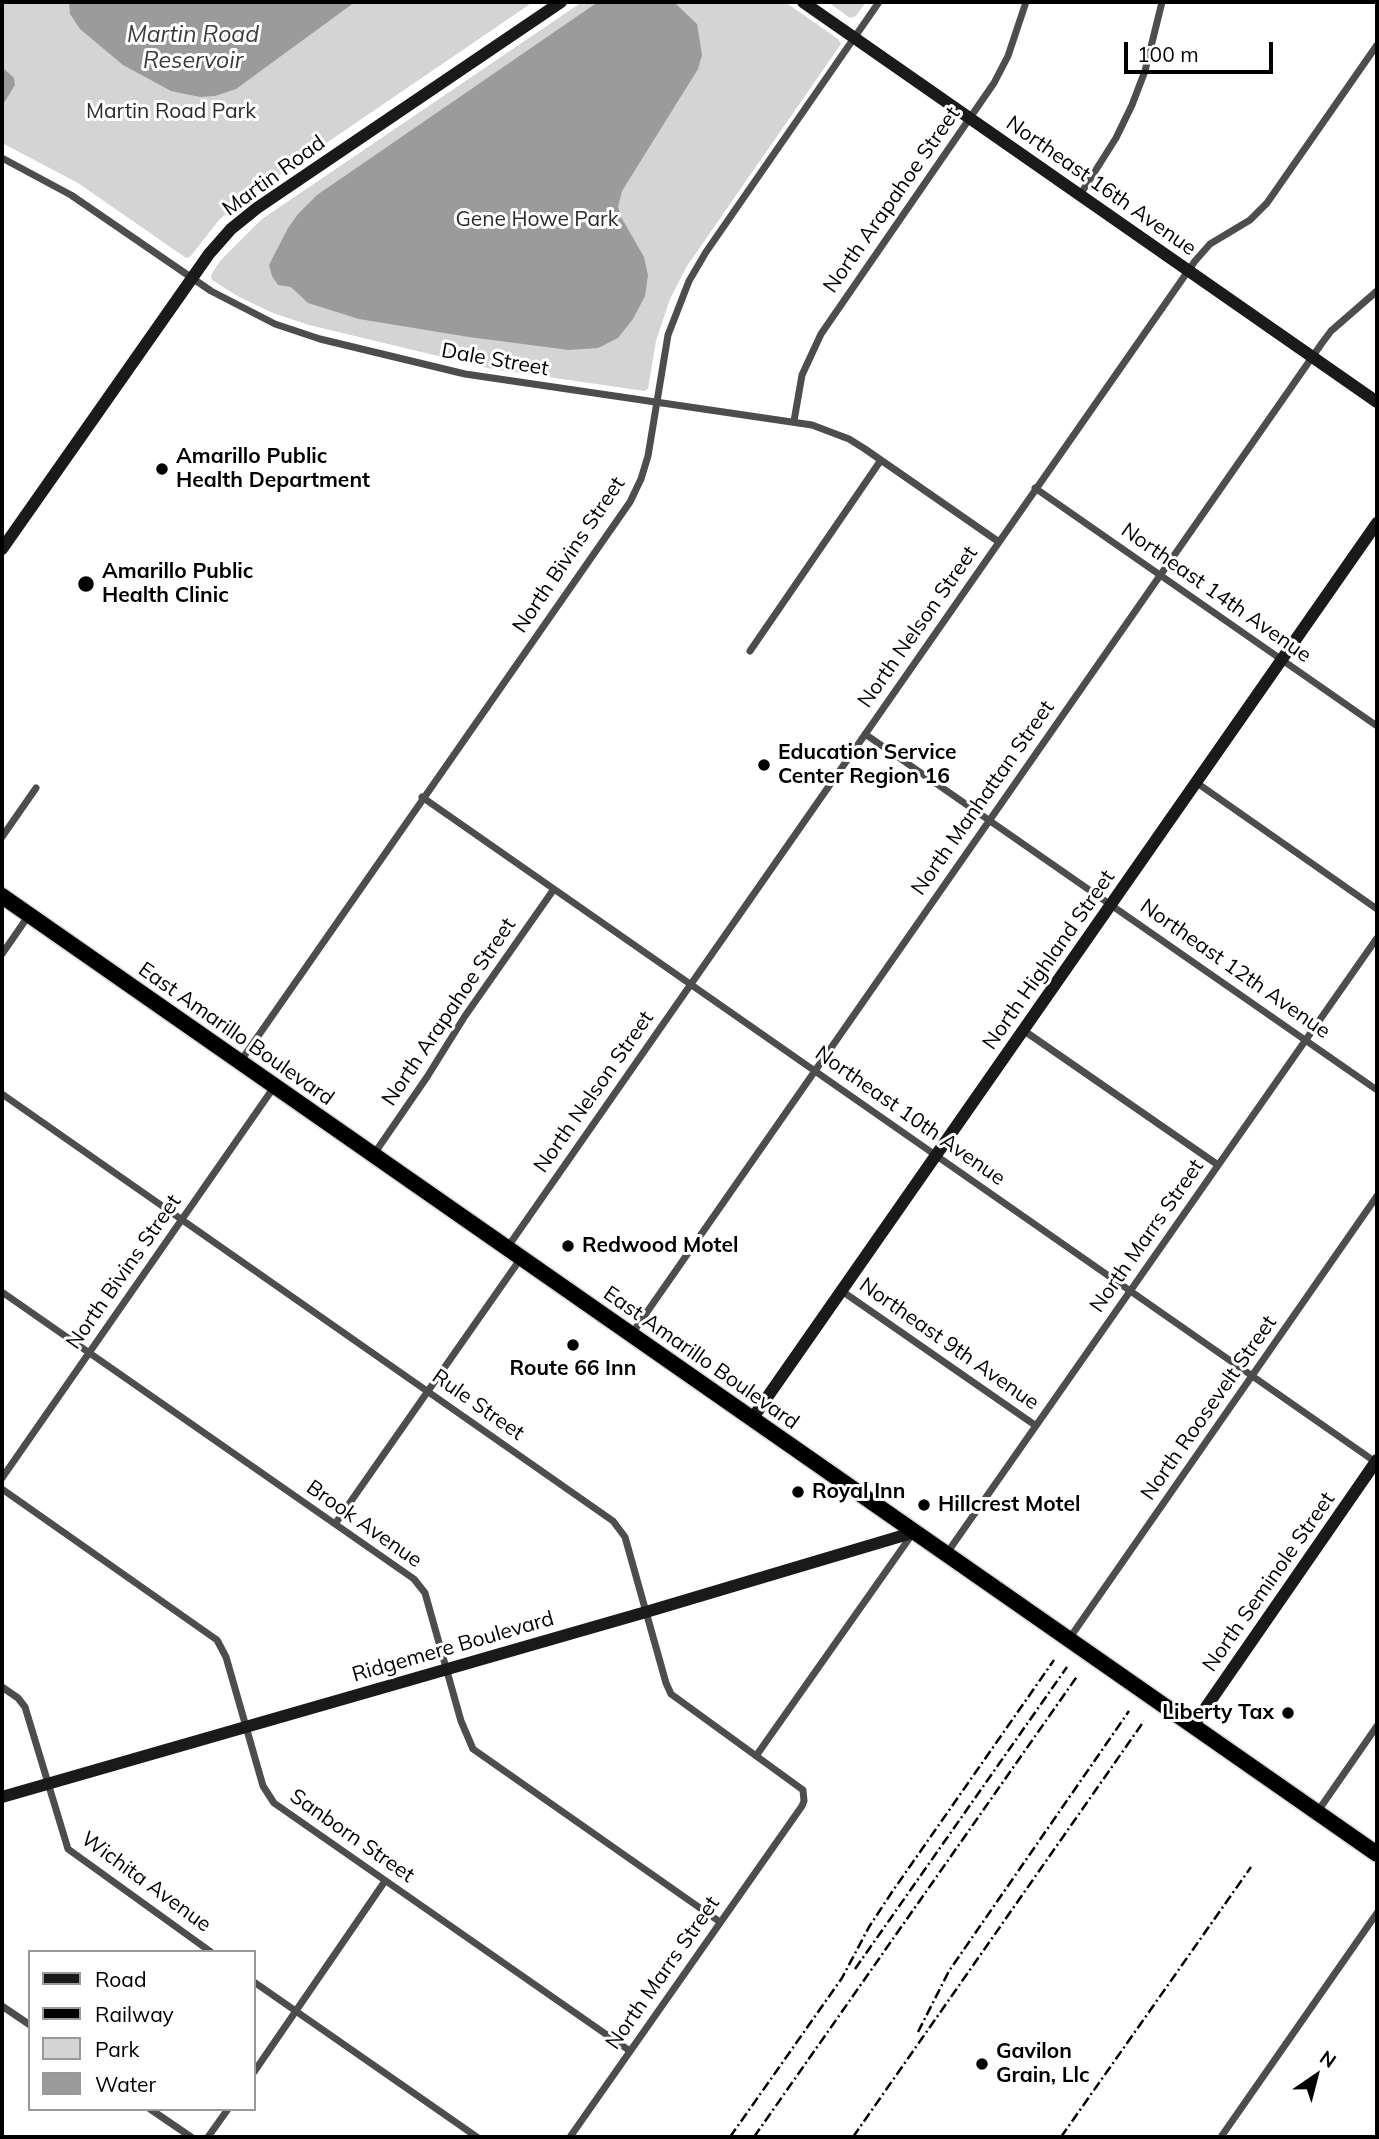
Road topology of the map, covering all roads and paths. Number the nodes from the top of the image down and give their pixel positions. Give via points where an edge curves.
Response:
1 (561, 2) edge
2 (803, 2) edge
3 (878, 2) edge
4 (1027, 2) edge
5 (1161, 2) edge
6 (855, 38) junction
7 (1377, 45) edge
8 (971, 119) junction
9 (2, 158) edge
10 (1080, 195) junction
11 (1188, 270) junction
12 (192, 278) junction
13 (1377, 291) edge
14 (1312, 357) junction
15 (657, 402) junction
16 (1377, 402) edge
17 (794, 421) junction
18 (881, 460) junction
19 (1035, 488) junction
20 (1377, 523) edge
21 (999, 542) junction
22 (2, 549) edge
23 (1160, 575) junction
24 (750, 651) dead end
25 (1282, 660) junction
26 (1377, 726) edge
27 (865, 734) junction
28 (1197, 783) junction
29 (36, 788) dead end
30 (422, 797) junction
31 (990, 820) junction
32 (2, 837) edge
33 (554, 889) junction
34 (2, 896) edge
35 (1112, 904) junction
36 (1377, 908) edge
37 (29, 915) junction
38 (1377, 938) edge
39 (2, 954) edge
40 (690, 984) junction
41 (1023, 1030) junction
42 (1306, 1040) junction
43 (239, 1062) junction
44 (814, 1071) junction
45 (274, 1087) junction
46 (1377, 1090) edge
47 (2, 1094) edge
48 (374, 1155) junction
49 (936, 1155) junction
50 (1218, 1165) junction
51 (1377, 1196) edge
52 (183, 1219) junction
53 (507, 1248) junction
54 (521, 1258) junction
55 (842, 1291) junction
56 (1130, 1291) junction
57 (2, 1292) edge
58 (631, 1335) junction
59 (89, 1353) junction
60 (1252, 1376) junction
61 (427, 1391) junction
62 (752, 1419) junction
63 (1035, 1426) junction
64 (1377, 1462) edge
65 (2, 1478) edge
66 (2, 1489) edge
67 (335, 1524) junction
68 (915, 1532) junction
69 (947, 1554) junction
70 (646, 1612) junction
71 (1069, 1639) junction
72 (446, 1669) junction
73 (2, 1687) edge
74 (247, 1726) junction
75 (1193, 1726) junction
76 (1377, 1726) edge
77 (756, 1756) junction
78 (47, 1784) junction
79 (2, 1797) edge
80 (1317, 1811) junction
81 (786, 1829) joint
82 (1377, 1854) edge
83 (385, 1881) junction
84 (1377, 1913) edge
85 (720, 1922) junction
86 (208, 1950) edge
87 (256, 1983) edge
88 (2, 2006) edge
89 (295, 2011) junction
90 (28, 2024) edge
91 (631, 2051) junction
92 (256, 2069) edge
93 (153, 2111) edge
94 (227, 2111) edge
95 (191, 2137) edge
96 (208, 2137) edge
97 (477, 2137) edge
98 (570, 2137) edge
99 (1221, 2137) edge

1 - 12 street, Martin Road via 257,208 219,243
2 - 6 street, Northeast 16th Avenue
3 - 6 street, North Bivins Street
4 - 8 street, North Arapahoe Street via 1008,56
5 - 10 street via 1132,105
6 - 8 street, Northeast 16th Avenue
6 - 15 street, North Bivins Street via 694,272 671,325
7 - 11 street, North Nelson Street via 1266,204 1250,220 1210,244
8 - 10 street, Northeast 16th Avenue
8 - 17 street, North Arapahoe Street via 821,334 802,375
9 - 12 street, Dale Street via 71,195
10 - 11 street, Northeast 16th Avenue
11 - 14 street, Northeast 16th Avenue
11 - 19 street, North Nelson Street
12 - 15 street, Dale Street via 250,312 320,339 465,374
12 - 22 street, Martin Road
13 - 14 street, North Manhattan Street via 1331,331
14 - 16 street, Northeast 16th Avenue
14 - 23 street, North Manhattan Street
15 - 17 street, Dale Street
15 - 30 street, North Bivins Street via 645,466 630,502
17 - 18 street, Dale Street via 839,435
18 - 21 street, Dale Street
18 - 24 street
19 - 21 street, North Nelson Street
19 - 23 street, Northeast 14th Avenue
20 - 25 street, North Highland Street
21 - 27 street, North Nelson Street
23 - 25 street, Northeast 14th Avenue
23 - 31 street, North Manhattan Street
25 - 26 street, Northeast 14th Avenue
25 - 28 street, North Highland Street
27 - 31 street, Northeast 12th Avenue
27 - 40 street, North Nelson Street
28 - 35 street, North Highland Street
28 - 36 street
29 - 32 street
30 - 33 street, Northeast 10th Avenue
30 - 43 street, North Bivins Street
31 - 35 street, Northeast 12th Avenue
31 - 44 street, North Manhattan Street
33 - 40 street, Northeast 10th Avenue
33 - 48 street, North Arapahoe Street
34 - 37 highway, East Amarillo Boulevard
35 - 41 street, North Highland Street
35 - 42 street, Northeast 12th Avenue
37 - 39 street
37 - 43 highway, East Amarillo Boulevard
38 - 42 street, North Marrs Street
40 - 44 street, Northeast 10th Avenue
40 - 53 street, North Nelson Street
41 - 49 street, North Highland Street
41 - 50 street
42 - 46 street, Northeast 12th Avenue
42 - 50 street, North Marrs Street
43 - 45 highway, East Amarillo Boulevard
44 - 49 street, Northeast 10th Avenue
44 - 58 street, North Manhattan Street
45 - 48 highway, East Amarillo Boulevard
45 - 52 street, North Bivins Street
47 - 52 street, Rule Street
48 - 53 highway, East Amarillo Boulevard
49 - 55 street, North Highland Street
49 - 56 street, Northeast 10th Avenue
50 - 56 street, North Marrs Street
51 - 60 street, North Roosevelt Street
52 - 59 street, North Bivins Street
52 - 61 street, Rule Street
53 - 54 highway, East Amarillo Boulevard
54 - 58 highway, East Amarillo Boulevard
54 - 61 street
55 - 62 street, North Highland Street
55 - 63 street, Northeast 9th Avenue
56 - 60 street, Northeast 10th Avenue
56 - 63 street, North Marrs Street
57 - 59 street, Brook Avenue
58 - 62 highway, East Amarillo Boulevard
59 - 65 street, North Bivins Street
59 - 67 street, Brook Avenue
60 - 64 street, Northeast 10th Avenue
60 - 71 street, North Roosevelt Street
61 - 67 street
61 - 70 street, Rule Street via 613,1521 625,1537
62 - 68 highway, East Amarillo Boulevard
63 - 69 street, North Marrs Street
64 - 75 street, North Seminole Street
66 - 74 street, Sanborn Street via 217,1640
67 - 72 street, Brook Avenue via 422,1587
68 - 69 highway, East Amarillo Boulevard
68 - 70 street, Ridgemere Boulevard
68 - 77 street
69 - 71 highway, East Amarillo Boulevard
70 - 72 street, Ridgemere Boulevard
70 - 77 street, Rule Street via 671,1694
71 - 75 highway, East Amarillo Boulevard
72 - 74 street, Ridgemere Boulevard
72 - 85 street, Brook Avenue via 473,1749
73 - 78 street, Wichita Avenue via 25,1707
74 - 78 street, Ridgemere Boulevard
74 - 83 street, Sanborn Street via 263,1786 274,1803
75 - 80 highway, East Amarillo Boulevard
76 - 80 street
77 - 81 street, Rule Street via 803,1790 804,1801
78 - 79 street, Ridgemere Boulevard
78 - 86 street, Wichita Avenue via 68,1849
80 - 82 highway, East Amarillo Boulevard
81 - 85 street, North Marrs Street
83 - 89 street
83 - 91 street, Sanborn Street
84 - 99 street
85 - 91 street, North Marrs Street
87 - 89 street
88 - 90 street
89 - 92 street
89 - 97 street
91 - 98 street, North Marrs Street
93 - 95 street
94 - 96 street

